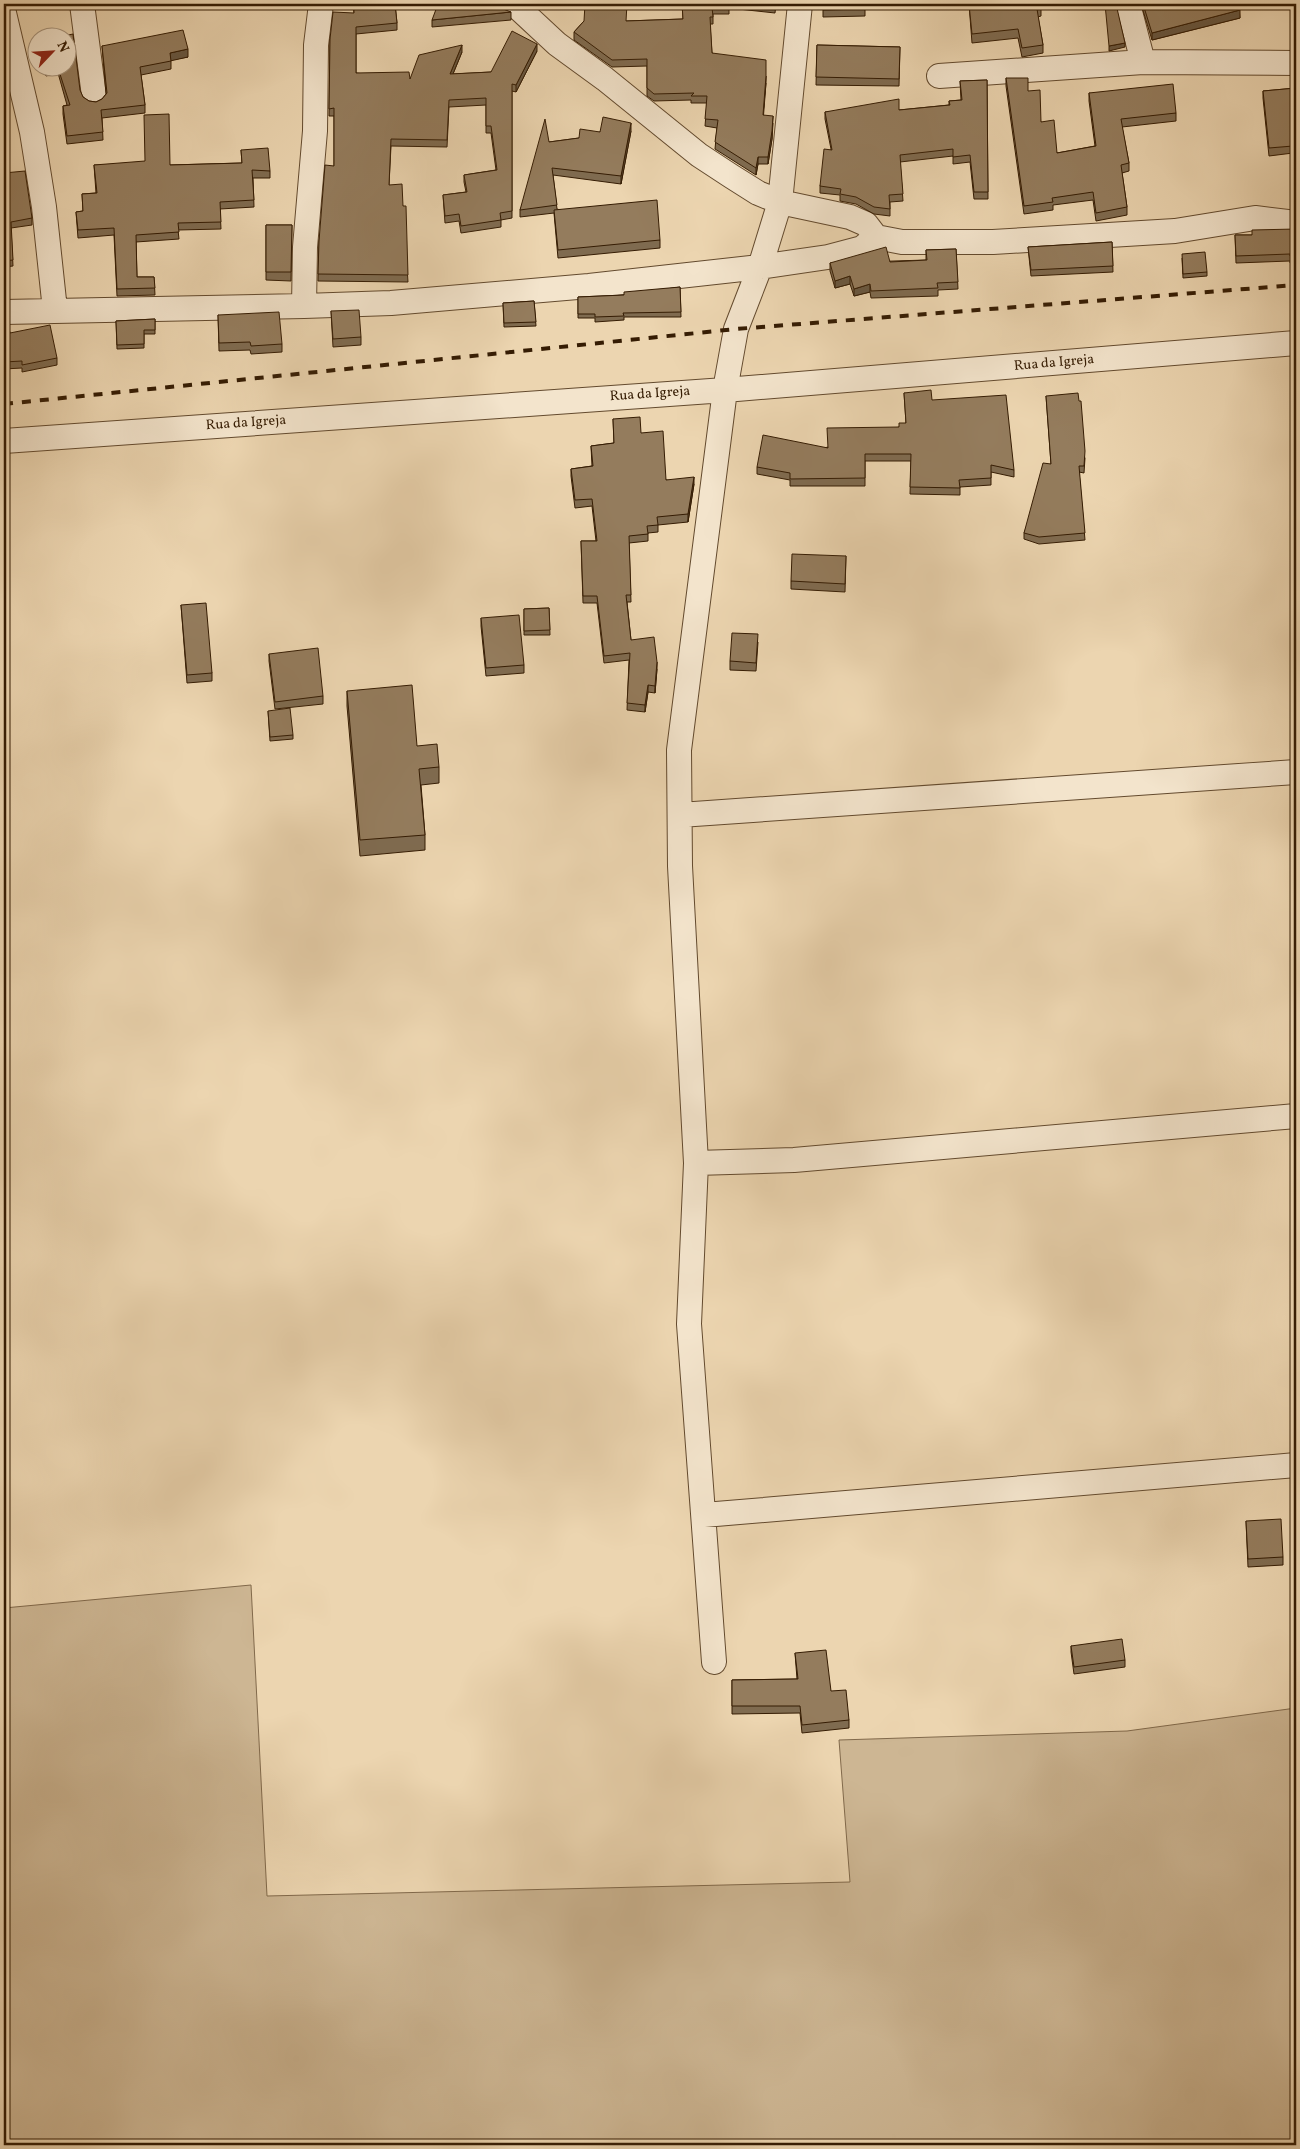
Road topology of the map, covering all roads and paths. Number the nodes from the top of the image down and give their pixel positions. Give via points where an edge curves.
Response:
1 (82, 4) edge
2 (321, 4) edge
3 (514, 4) edge
4 (800, 4) edge
5 (1128, 4) edge
6 (4, 13) edge
7 (1143, 62) junction
8 (1296, 63) edge
9 (939, 76) dead end
10 (94, 96) dead end
11 (780, 202) junction
12 (1296, 223) edge
13 (876, 237) junction
14 (760, 267) junction
15 (304, 306) junction
16 (55, 310) junction
17 (4, 312) edge
18 (1296, 343) edge
19 (725, 390) junction
20 (4, 441) edge
21 (1296, 772) edge
22 (680, 815) junction
23 (1296, 1116) edge
24 (696, 1163) junction
25 (1296, 1465) edge
26 (704, 1515) junction
27 (714, 1662) dead end

1 - 10 street
2 - 15 street via 316,45 315,131 305,247
3 - 11 street via 557,44 698,155 758,194
4 - 11 street
5 - 7 street
6 - 16 street via 32,132
7 - 8 street
7 - 9 street
11 - 13 street via 850,217 866,224
11 - 14 street
12 - 13 street via 1255,218 1174,231 993,242 917,242
13 - 14 street via 862,248 828,257
14 - 15 street via 391,303
14 - 19 street via 736,329
15 - 16 street
16 - 17 street
18 - 19 street, Rua da Igreja
19 - 20 street, Rua da Igreja
19 - 22 street via 679,750
21 - 22 street
22 - 24 street
23 - 24 street via 794,1160
24 - 26 street via 689,1324
25 - 26 street
26 - 27 street

